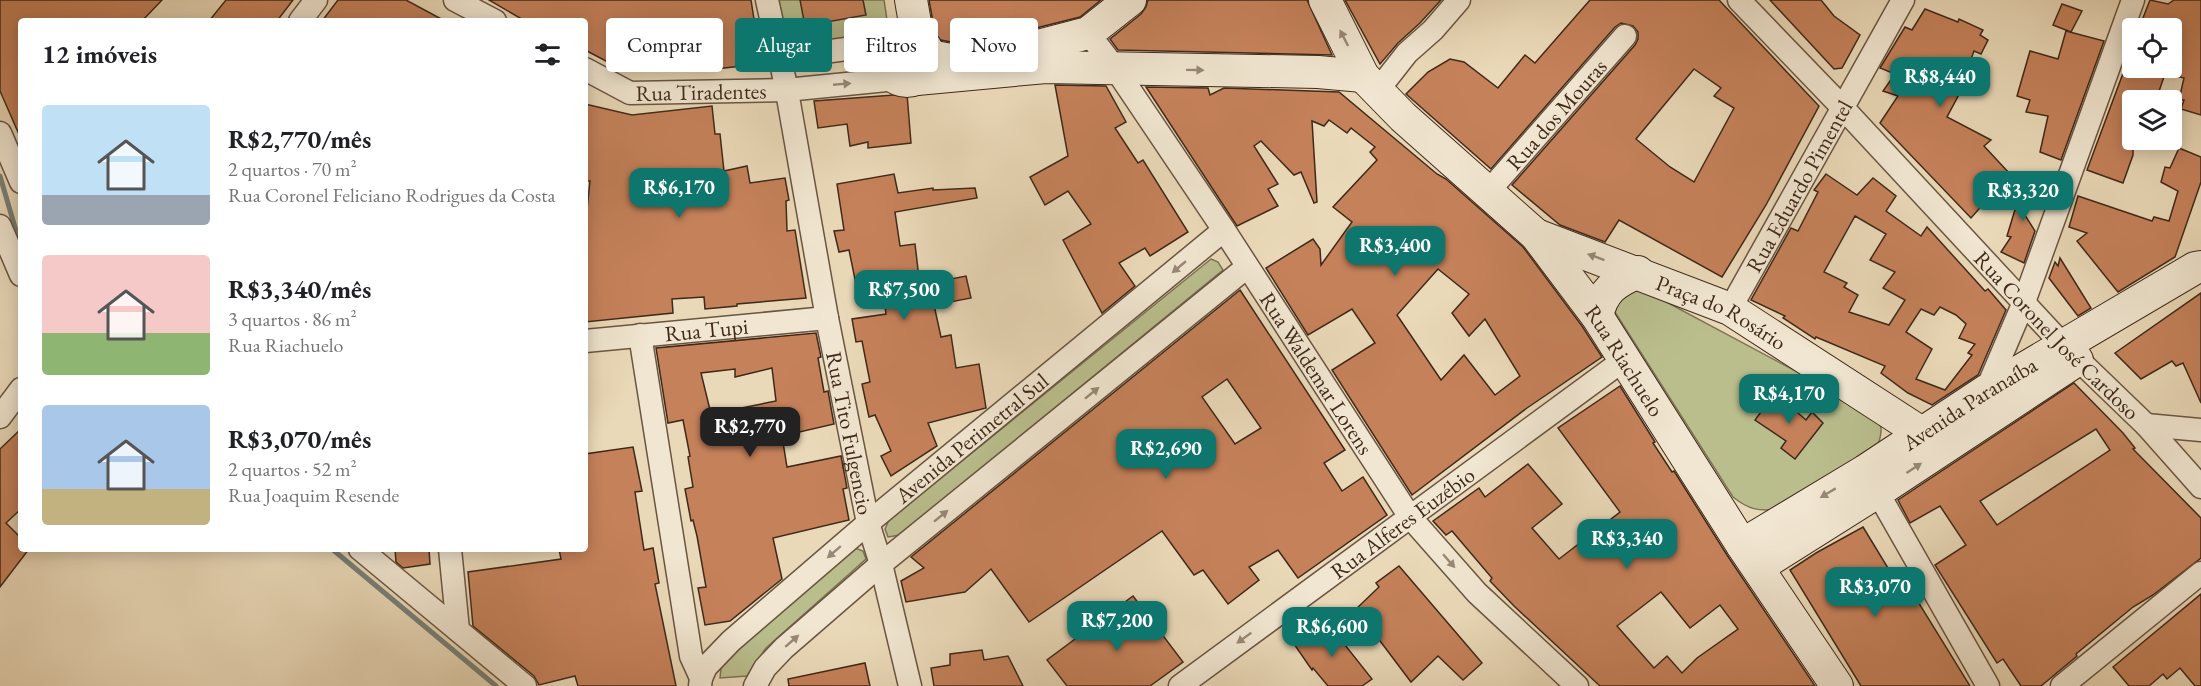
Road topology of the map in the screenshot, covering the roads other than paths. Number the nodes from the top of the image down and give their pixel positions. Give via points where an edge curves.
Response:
1 (316, 0) edge
2 (455, 0) edge
3 (767, 0) edge
4 (891, 0) edge
5 (911, 0) edge
6 (1130, 0) edge
7 (1325, 0) edge
8 (1459, 0) edge
9 (1739, 0) edge
10 (1903, 0) edge
11 (2133, 0) edge
12 (302, 18) edge
13 (489, 18) edge
14 (770, 18) edge
15 (896, 18) edge
16 (910, 18) edge
17 (1088, 33) junction
18 (1625, 36) dead end
19 (938, 58) edge
20 (938, 59) edge
21 (1115, 68) junction
22 (588, 71) edge
23 (782, 72) edge
24 (851, 72) edge
25 (1370, 83) junction
26 (786, 90) junction
27 (1842, 107) junction
28 (0, 133) edge
29 (18, 175) edge
30 (1487, 193) junction
31 (0, 226) edge
32 (1224, 230) junction
33 (1536, 235) junction
34 (2199, 265) edge
35 (1247, 267) junction
36 (18, 268) edge
37 (1638, 272) junction
38 (2024, 302) junction
39 (1730, 309) junction
40 (1597, 316) junction
41 (827, 318) junction
42 (640, 335) junction
43 (588, 342) edge
44 (2070, 352) junction
45 (1625, 358) junction
46 (1986, 391) junction
47 (18, 393) edge
48 (0, 417) edge
49 (2146, 425) junction
50 (2201, 430) edge
51 (1932, 442) junction
52 (1871, 482) junction
53 (2201, 487) edge
54 (1410, 517) junction
55 (868, 523) junction
56 (364, 552) edge
57 (450, 552) edge
58 (1750, 556) junction
59 (881, 564) junction
60 (2201, 573) edge
61 (458, 630) junction
62 (707, 683) edge
63 (525, 686) edge
64 (755, 686) edge
65 (910, 686) edge
66 (1180, 686) edge
67 (1577, 686) edge
68 (1837, 686) edge
69 (1988, 686) edge
70 (2062, 686) edge

1 - 12 street
2 - 13 street
3 - 14 street, Rua Tito Fulgencio
4 - 15 main road
5 - 16 main road
6 - 17 main road
25 -> 7 main road, Rua Riachuelo
8 - 25 street via 1433,30
9 - 27 street, Rua Coronel José Cardoso
10 - 27 street, Rua Eduardo Pimentel
11 - 38 street
17 - 20 main road via 1019,51
17 - 21 street, Rua Waldemar Lorens
18 - 30 street, Rua dos Mouras
19 - 21 main road
21 -> 25 main road via 1318,72
21 - 32 street, Rua Waldemar Lorens
22 - 26 street, Rua Tiradentes via 630,93
23 - 26 street, Rua Tito Fulgencio
26 -> 24 street, Rua Tiradentes
25 - 30 main road, Rua Riachuelo
26 - 41 street, Rua Tito Fulgencio
27 - 38 street, Rua Coronel José Cardoso
27 - 39 street, Rua Eduardo Pimentel
28 - 29 street
30 - 33 main road, Rua Riachuelo
31 - 36 street
32 - 35 street, Rua Waldemar Lorens
32 -> 55 street, Avenida Perimetral Sul
37 -> 33 main road, Praça do Rosário
33 - 40 main road, Rua Riachuelo
34 - 44 main road, Avenida Paranaíba
35 - 54 street, Rua Waldemar Lorens
59 -> 35 street, Avenida Perimetral Sul
37 - 39 main road, Praça do Rosário
37 - 40 main road via 1608,291
38 - 44 street, Rua Coronel José Cardoso
38 - 46 street
39 - 51 main road, Praça do Rosário
40 - 45 main road, Rua Riachuelo
41 - 42 street, Rua Tupi
41 - 55 street, Rua Tito Fulgencio
42 - 43 street, Rua Tupi
42 - 62 street via 691,656
44 - 46 main road, Avenida Paranaíba
44 - 49 street, Rua Coronel José Cardoso
44 - 51 main road, Avenida Paranaíba
45 - 54 street, Rua Alferes Euzébio
45 - 58 main road, Rua Riachuelo
46 - 51 main road, Avenida Paranaíba
47 - 48 street
49 - 50 street
49 - 53 street, Rua Coronel José Cardoso
51 - 52 main road, Avenida Paranaíba
52 - 58 main road, Avenida Paranaíba
52 - 69 street
54 -> 66 street, Rua Alferes Euzébio
54 -> 67 street, Rua Waldemar Lorens via 1477,593
55 - 59 street, Rua Tito Fulgencio
55 -> 62 street, Avenida Perimetral Sul via 731,641 706,667
56 - 61 street
57 - 61 street
58 - 68 main road, Rua Riachuelo
64 -> 59 street, Avenida Perimetral Sul via 784,648
59 - 65 street, Rua Tito Fulgencio
60 - 70 street
61 - 63 street

